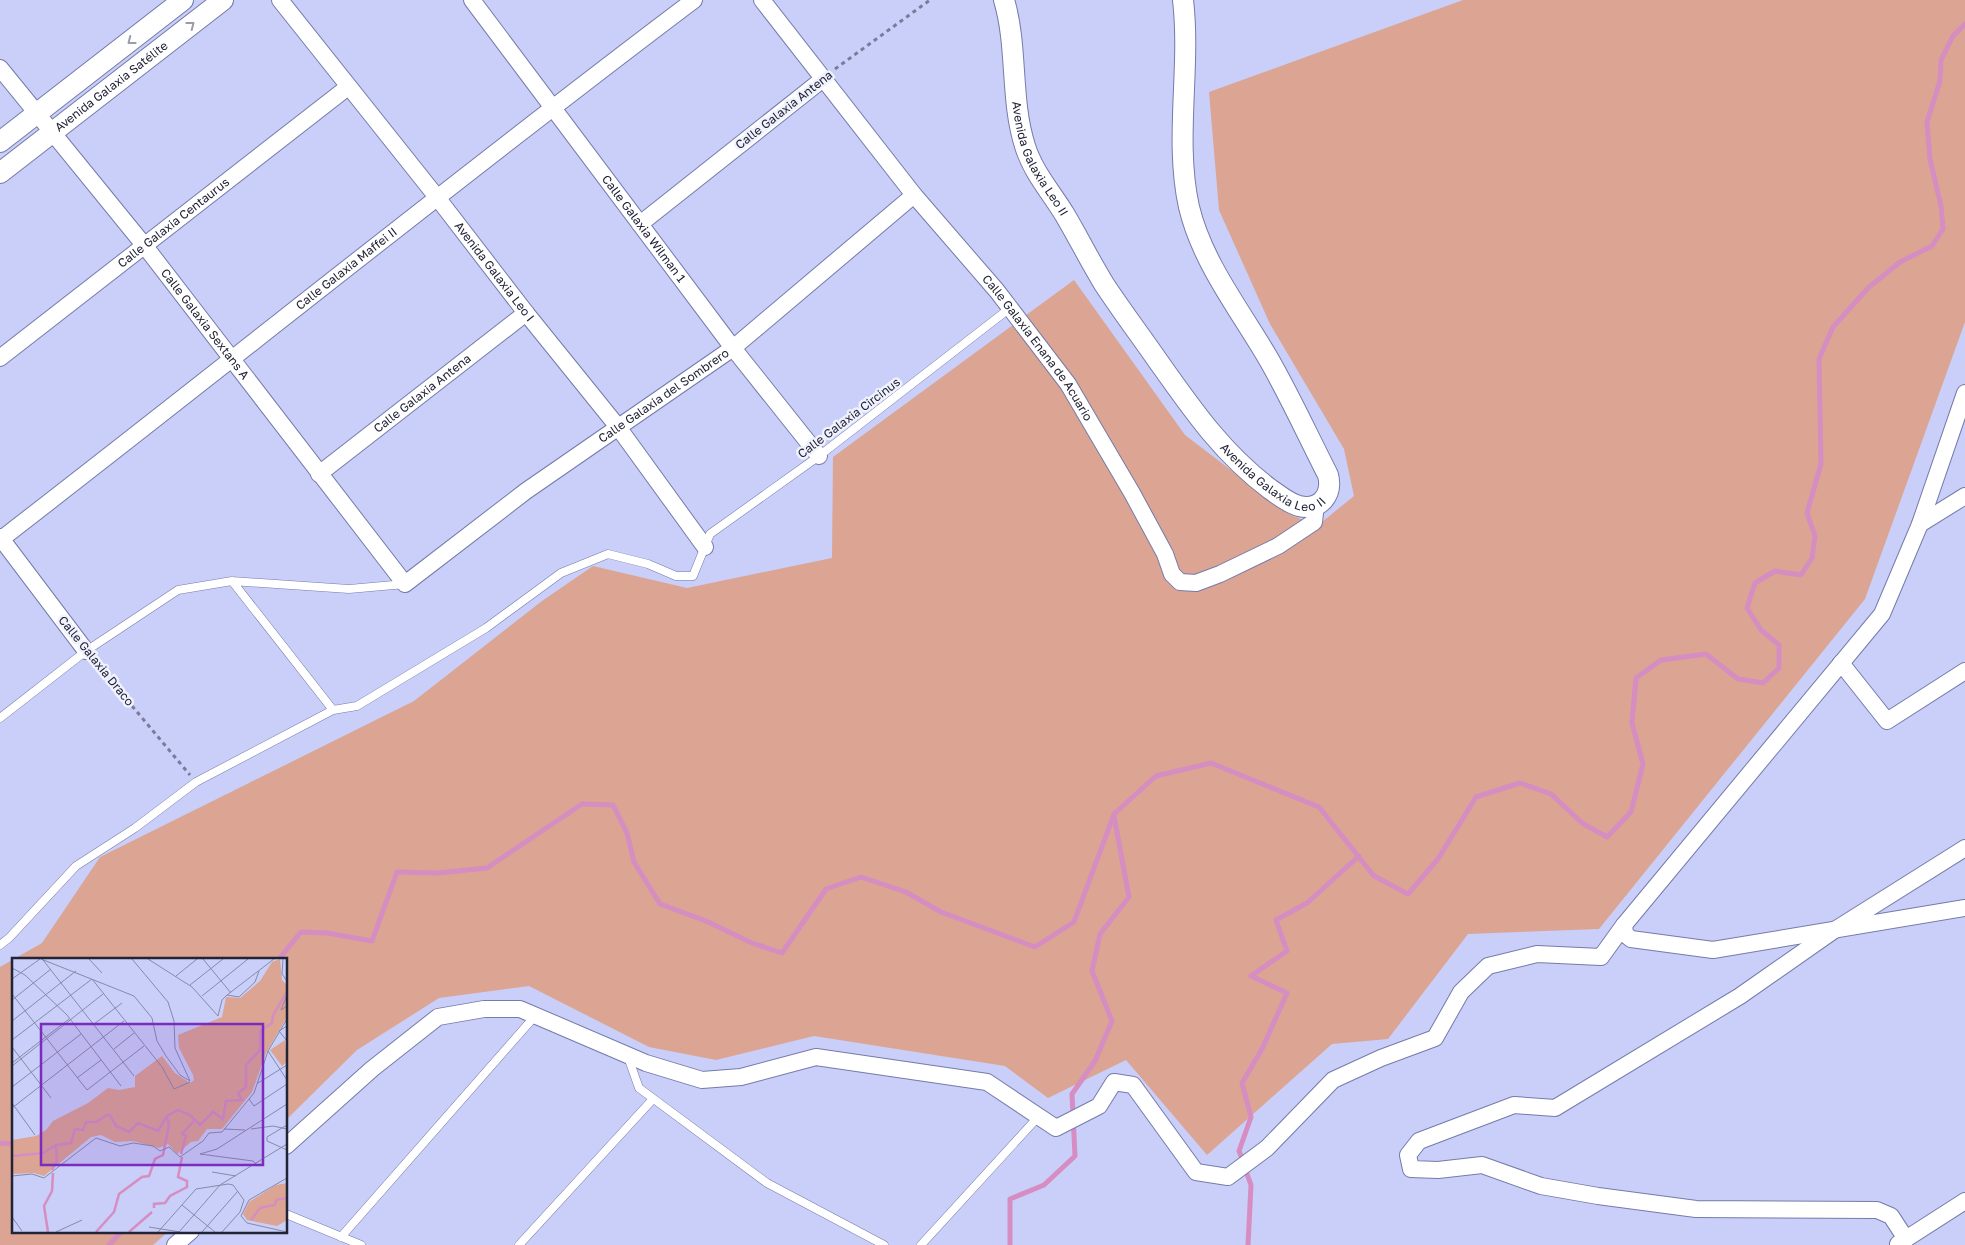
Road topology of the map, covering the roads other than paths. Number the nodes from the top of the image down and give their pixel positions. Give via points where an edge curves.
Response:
1 (183, 0) edge
2 (223, 0) edge
3 (280, 0) edge
4 (472, 0) edge
5 (694, 0) edge
6 (762, 0) edge
7 (1004, 0) edge
8 (1183, 0) edge
9 (0, 68) edge
10 (823, 79) junction
11 (348, 87) junction
12 (552, 106) junction
13 (36, 114) junction
14 (52, 132) junction
15 (0, 142) edge
16 (0, 173) edge
17 (914, 195) junction
18 (436, 196) junction
19 (640, 224) junction
20 (144, 245) junction
21 (1010, 308) junction
22 (526, 313) junction
23 (733, 348) junction
24 (0, 358) edge
25 (232, 359) junction
26 (1965, 393) edge
27 (618, 427) junction
28 (819, 456) junction
29 (319, 474) junction
30 (1965, 496) edge
31 (1316, 504) junction
32 (1920, 524) junction
33 (0, 538) edge
34 (705, 547) junction
35 (232, 581) junction
36 (405, 584) junction
37 (86, 651) junction
38 (1841, 663) junction
39 (1965, 671) edge
40 (333, 710) junction
41 (0, 718) edge
42 (1965, 848) edge
43 (1965, 908) edge
44 (1624, 925) junction
45 (1833, 931) junction
46 (0, 945) edge
47 (536, 1016) junction
48 (628, 1055) junction
49 (653, 1099) junction
50 (1039, 1116) junction
51 (288, 1144) edge
52 (1965, 1201) edge
53 (288, 1215) edge
54 (190, 1232) edge
55 (341, 1237) junction
56 (1901, 1242) edge
57 (176, 1245) edge
58 (361, 1245) edge
59 (519, 1245) edge
60 (884, 1245) edge
61 (921, 1245) edge

1 -> 13 street, Avenida Galaxia Satélite
14 -> 2 street, Avenida Galaxia Satélite
3 - 11 street, Avenida Galaxia Leo I
4 - 12 street, Calle Galaxia Wilman 1
5 - 12 street, Calle Galaxia Maffei II
6 - 10 street, Calle Galaxia Enana de Acuario
7 - 31 street, Avenida Galaxia Leo II via 1025,146 1035,170 1104,284 1198,419 1229,454 1286,501 1300,506
8 - 31 street, Avenida Galaxia Leo II via 1186,56 1184,137 1189,207 1209,260 1269,360 1328,475 1329,493
9 - 13 street, Calle Galaxia Sextans A
10 - 17 street, Calle Galaxia Enana de Acuario
10 - 19 street, Calle Galaxia Antena
11 - 18 street, Avenida Galaxia Leo I
11 - 20 street, Calle Galaxia Centaurus
12 - 18 street, Calle Galaxia Maffei II
12 - 19 street, Calle Galaxia Wilman 1
13 - 14 street, Calle Galaxia Sextans A
13 - 15 street, Avenida Galaxia Satélite
14 - 16 street, Avenida Galaxia Satélite
14 - 20 street, Calle Galaxia Sextans A
17 - 21 street, Calle Galaxia Enana de Acuario
17 - 23 street, Calle Galaxia del Sombrero
18 - 22 street, Avenida Galaxia Leo I
18 - 25 street, Calle Galaxia Maffei II
19 - 23 street, Calle Galaxia Wilman 1
20 - 24 street, Calle Galaxia Centaurus
20 - 25 street, Calle Galaxia Sextans A
21 - 28 lane, Calle Galaxia Circinus
21 - 31 street, Calle Galaxia Enana de Acuario via 1068,384 1132,493 1165,554 1172,574 1180,582 1196,583 1278,546 1314,522
22 - 27 street, Avenida Galaxia Leo I
22 - 29 street, Calle Galaxia Antena
23 - 27 street, Calle Galaxia del Sombrero
23 - 28 street, Calle Galaxia Wilman 1
25 - 29 street, Calle Galaxia Sextans A
25 - 33 street, Calle Galaxia Maffei II
26 - 32 street
27 - 34 street, Avenida Galaxia Leo I
27 - 36 street, Calle Galaxia del Sombrero via 526,491
28 - 34 lane, Calle Galaxia Circinus via 710,534
29 - 36 street, Calle Galaxia Sextans A
30 - 32 street
32 - 38 street via 1882,614
33 - 37 street, Calle Galaxia Draco
34 - 40 lane, Calle Galaxia Circinus via 693,576 676,576 648,564 608,554 561,573 486,628 358,706
35 - 36 lane via 349,589
35 - 37 lane via 178,590
35 - 40 lane
37 - 41 lane
38 - 39 street via 1887,721
38 - 44 street
40 - 46 lane via 196,782 135,828 76,866
42 - 45 street
43 - 45 street
44 - 45 street via 1625,934 1631,940 1712,950
44 - 50 street via 1601,957 1537,954 1488,966 1461,992 1435,1038 1334,1080 1267,1148 1228,1177 1196,1172 1133,1085 1114,1082 1100,1106 1056,1128
45 - 56 street via 1740,996 1555,1108 1514,1105 1419,1141 1408,1155 1412,1169 1482,1166 1541,1186 1696,1209 1876,1210 1890,1216
47 - 48 street
47 - 51 street via 520,1009 484,1009 438,1017 372,1069
47 - 55 lane
48 - 49 lane via 639,1088
48 - 50 street via 702,1080 741,1077 816,1057 826,1058 986,1082
49 - 59 lane
49 - 60 lane via 767,1183
50 - 61 lane
52 - 56 street
53 - 55 lane
54 - 57 street
55 - 58 lane

